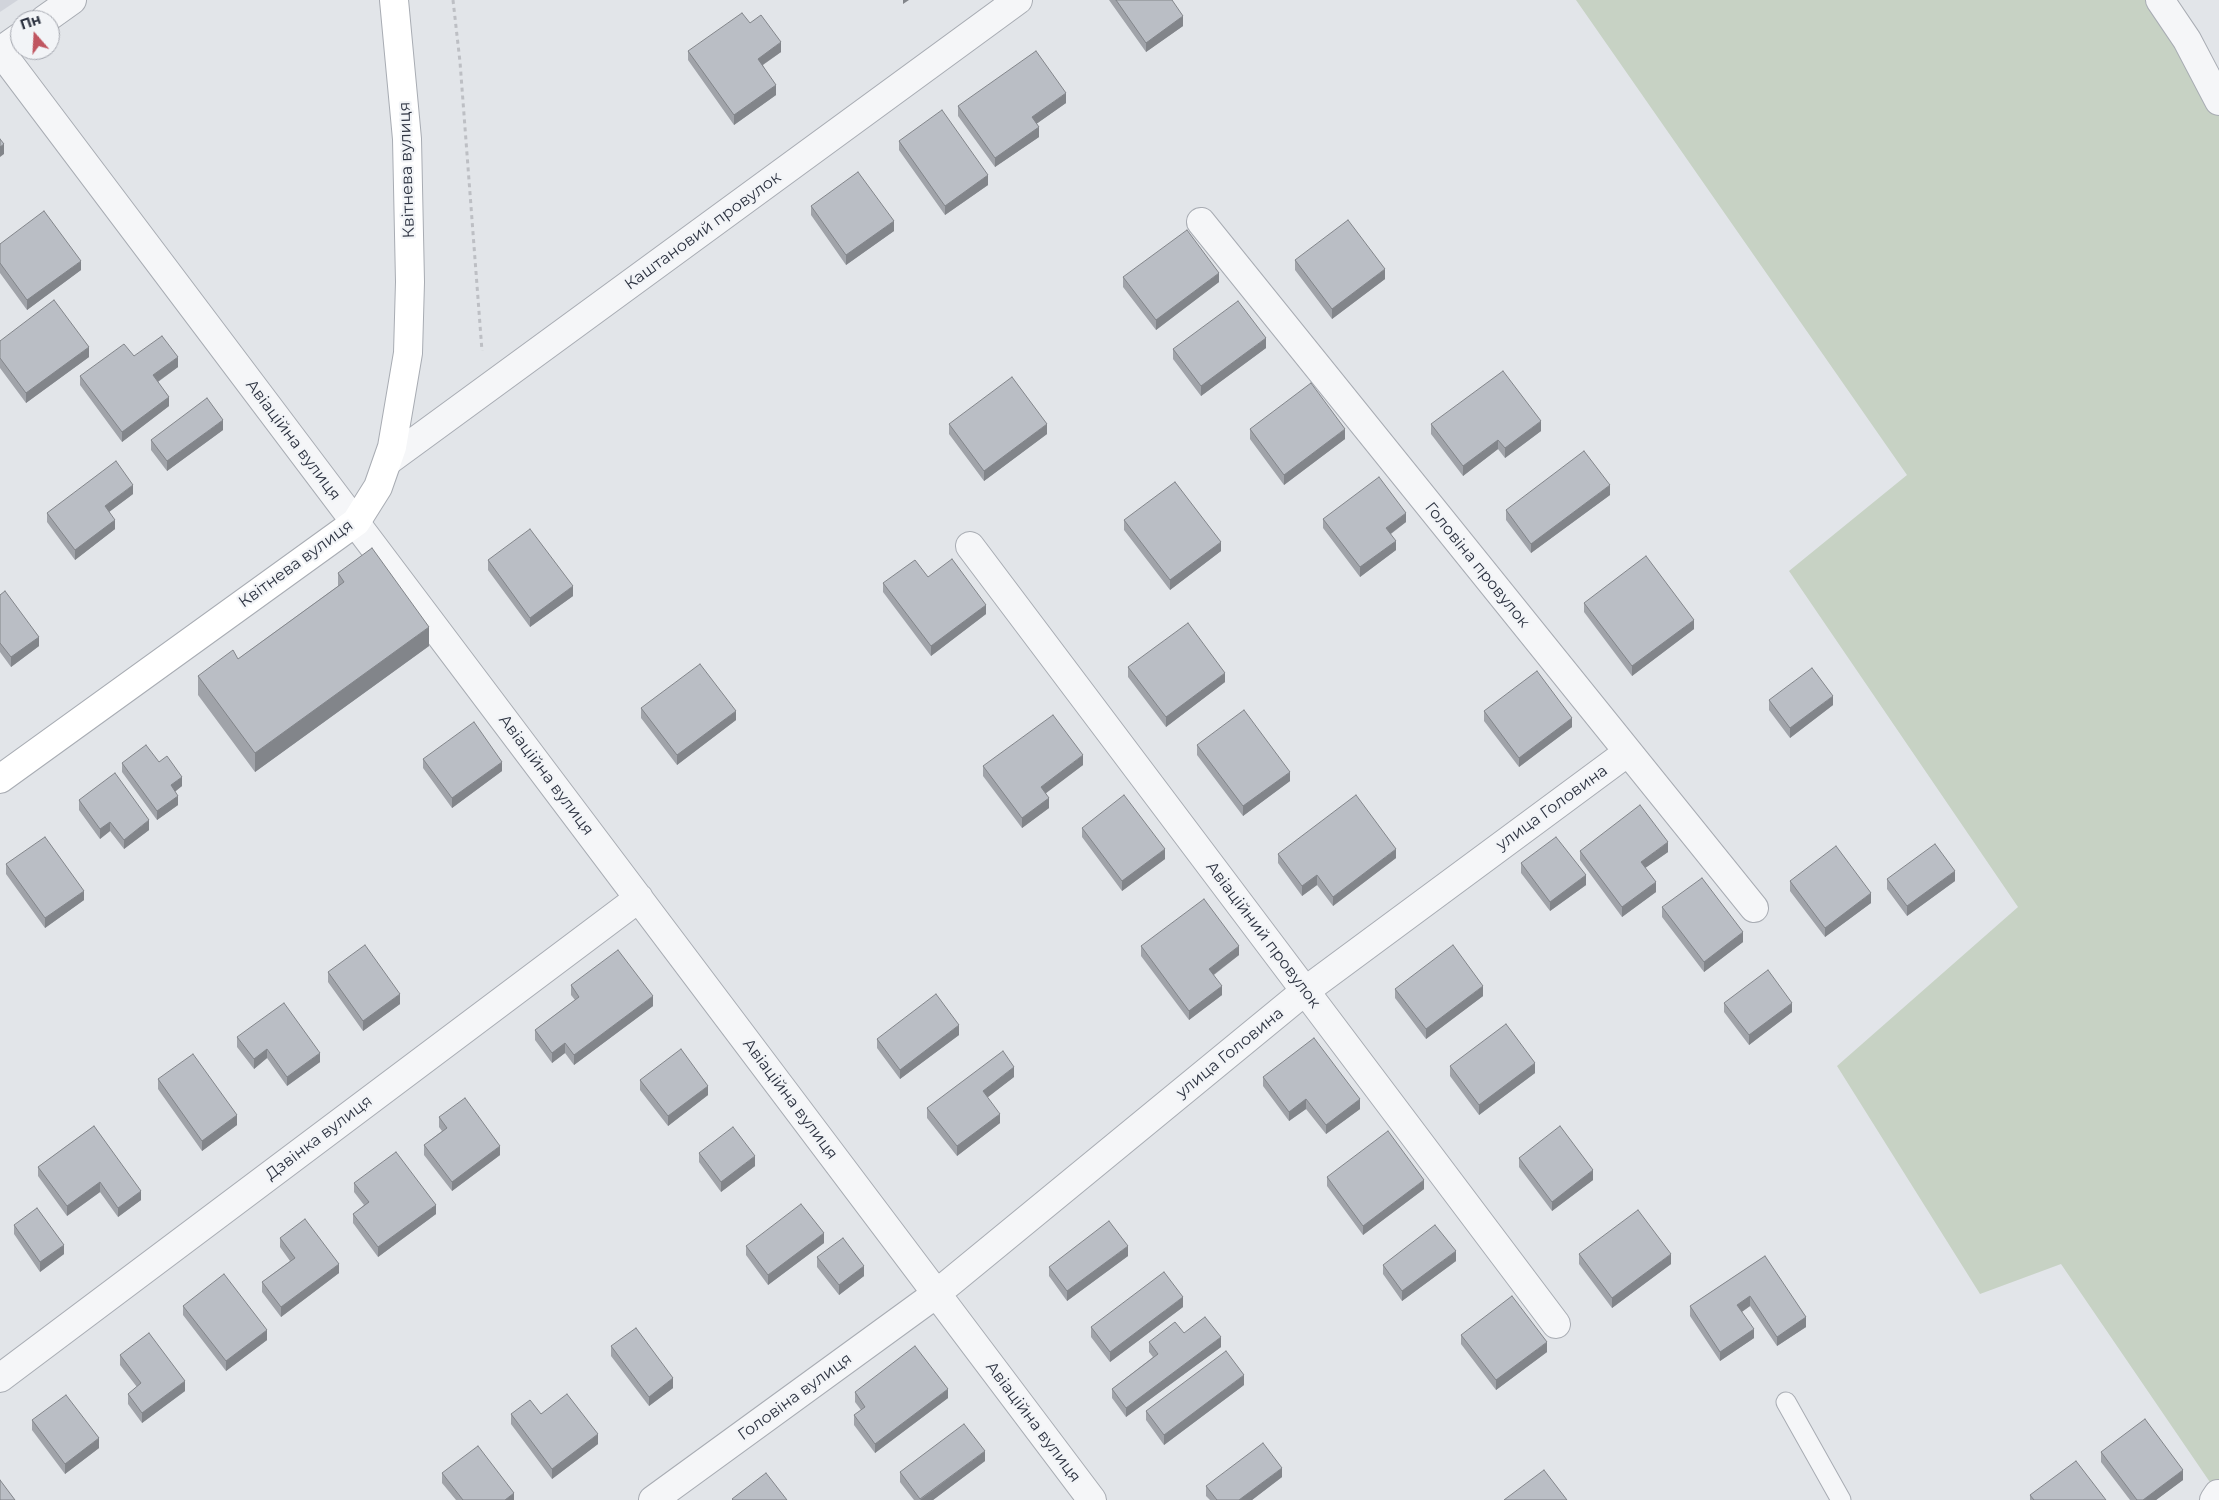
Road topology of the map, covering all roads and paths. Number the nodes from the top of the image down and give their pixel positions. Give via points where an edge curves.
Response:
1 (72, 0) edge
2 (394, 0) edge
3 (452, 0) edge
4 (1018, 0) edge
5 (2160, 0) edge
6 (58, 10) edge
7 (0, 51) edge
8 (2219, 101) edge
9 (1201, 222) dead end
10 (485, 390) junction
11 (388, 462) junction
12 (356, 522) junction
13 (970, 546) dead end
14 (1628, 752) junction
15 (2, 774) edge
16 (639, 898) junction
17 (1754, 908) dead end
18 (1305, 991) junction
19 (936, 1294) junction
20 (1556, 1324) dead end
21 (0, 1378) edge
22 (1786, 1402) dead end
23 (653, 1500) edge
24 (1092, 1500) edge
25 (1841, 1500) edge

1 - 6 street
2 - 11 main road, Квітнева вулиця via 408,140 410,282 404,387
3 - 10 path via 461,72
4 - 10 street, Каштановий провулок
5 - 8 street via 2187,40
7 - 12 street, Авіаційна вулиця
9 - 14 street, Головіна провулок
10 - 11 street, Каштановий провулок
11 - 12 main road, Квітнева вулиця
12 - 15 main road, Квітнева вулиця
12 - 16 street, Авіаційна вулиця
13 - 18 street, Авіаційний провулок
14 - 17 street, Головіна провулок
14 - 18 street, улица Головина
16 - 19 street, Авіаційна вулиця
16 - 21 street, Дзвінка вулиця
18 - 19 street, улица Головина
18 - 20 street, Авіаційний провулок
19 - 23 street, Головіна вулиця
19 - 24 street, Авіаційна вулиця
22 - 25 lane

